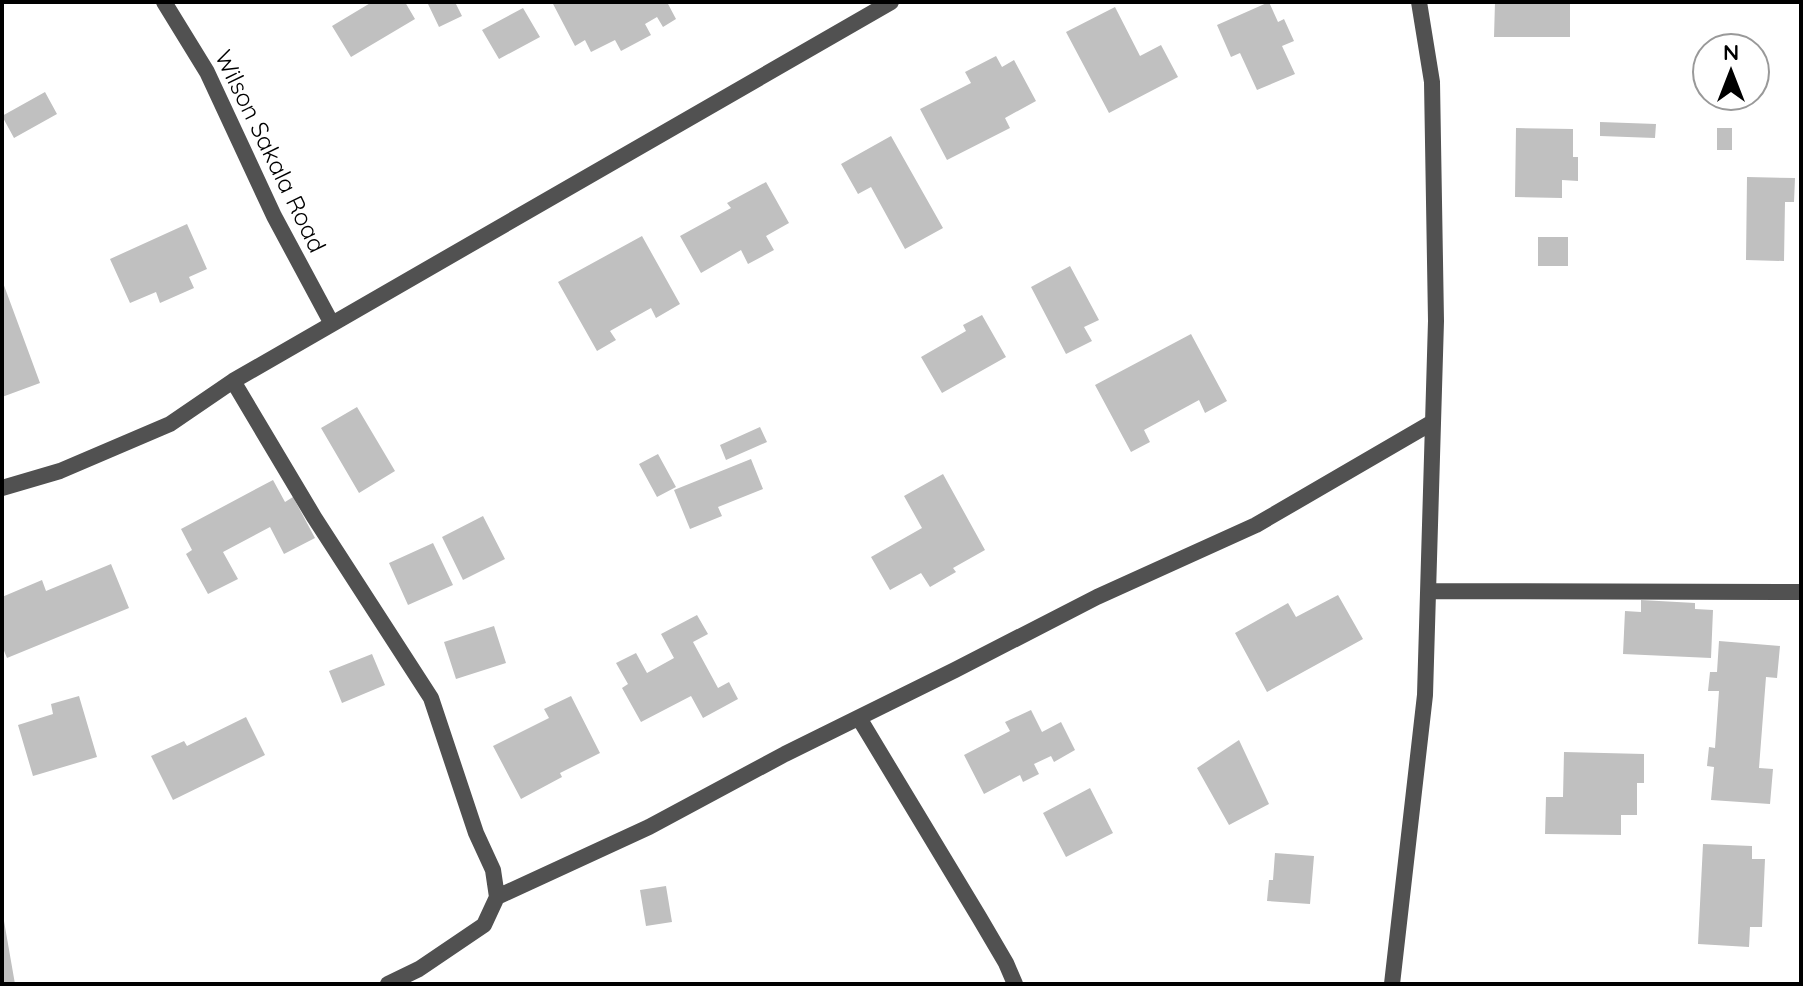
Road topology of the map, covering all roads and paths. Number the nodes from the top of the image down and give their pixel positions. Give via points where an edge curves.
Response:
1 (164, 2) edge
2 (891, 2) edge
3 (1419, 2) edge
4 (332, 324) junction
5 (233, 381) junction
6 (1433, 422) junction
7 (2, 488) edge
8 (1429, 591) junction
9 (1801, 592) edge
10 (859, 718) junction
11 (497, 897) junction
12 (388, 984) edge
13 (1015, 984) edge
14 (1392, 984) edge

1 - 4 street, Wilson Sakala Road via 207,72
2 - 4 street
3 - 6 street via 1432,82
4 - 5 street
5 - 7 street via 170,424 60,471
5 - 11 street via 431,698 493,870
6 - 8 street
6 - 10 street via 1256,525 1097,597
8 - 9 street
8 - 14 street via 1425,695
10 - 11 street via 649,827
10 - 13 street
11 - 12 street via 484,925

